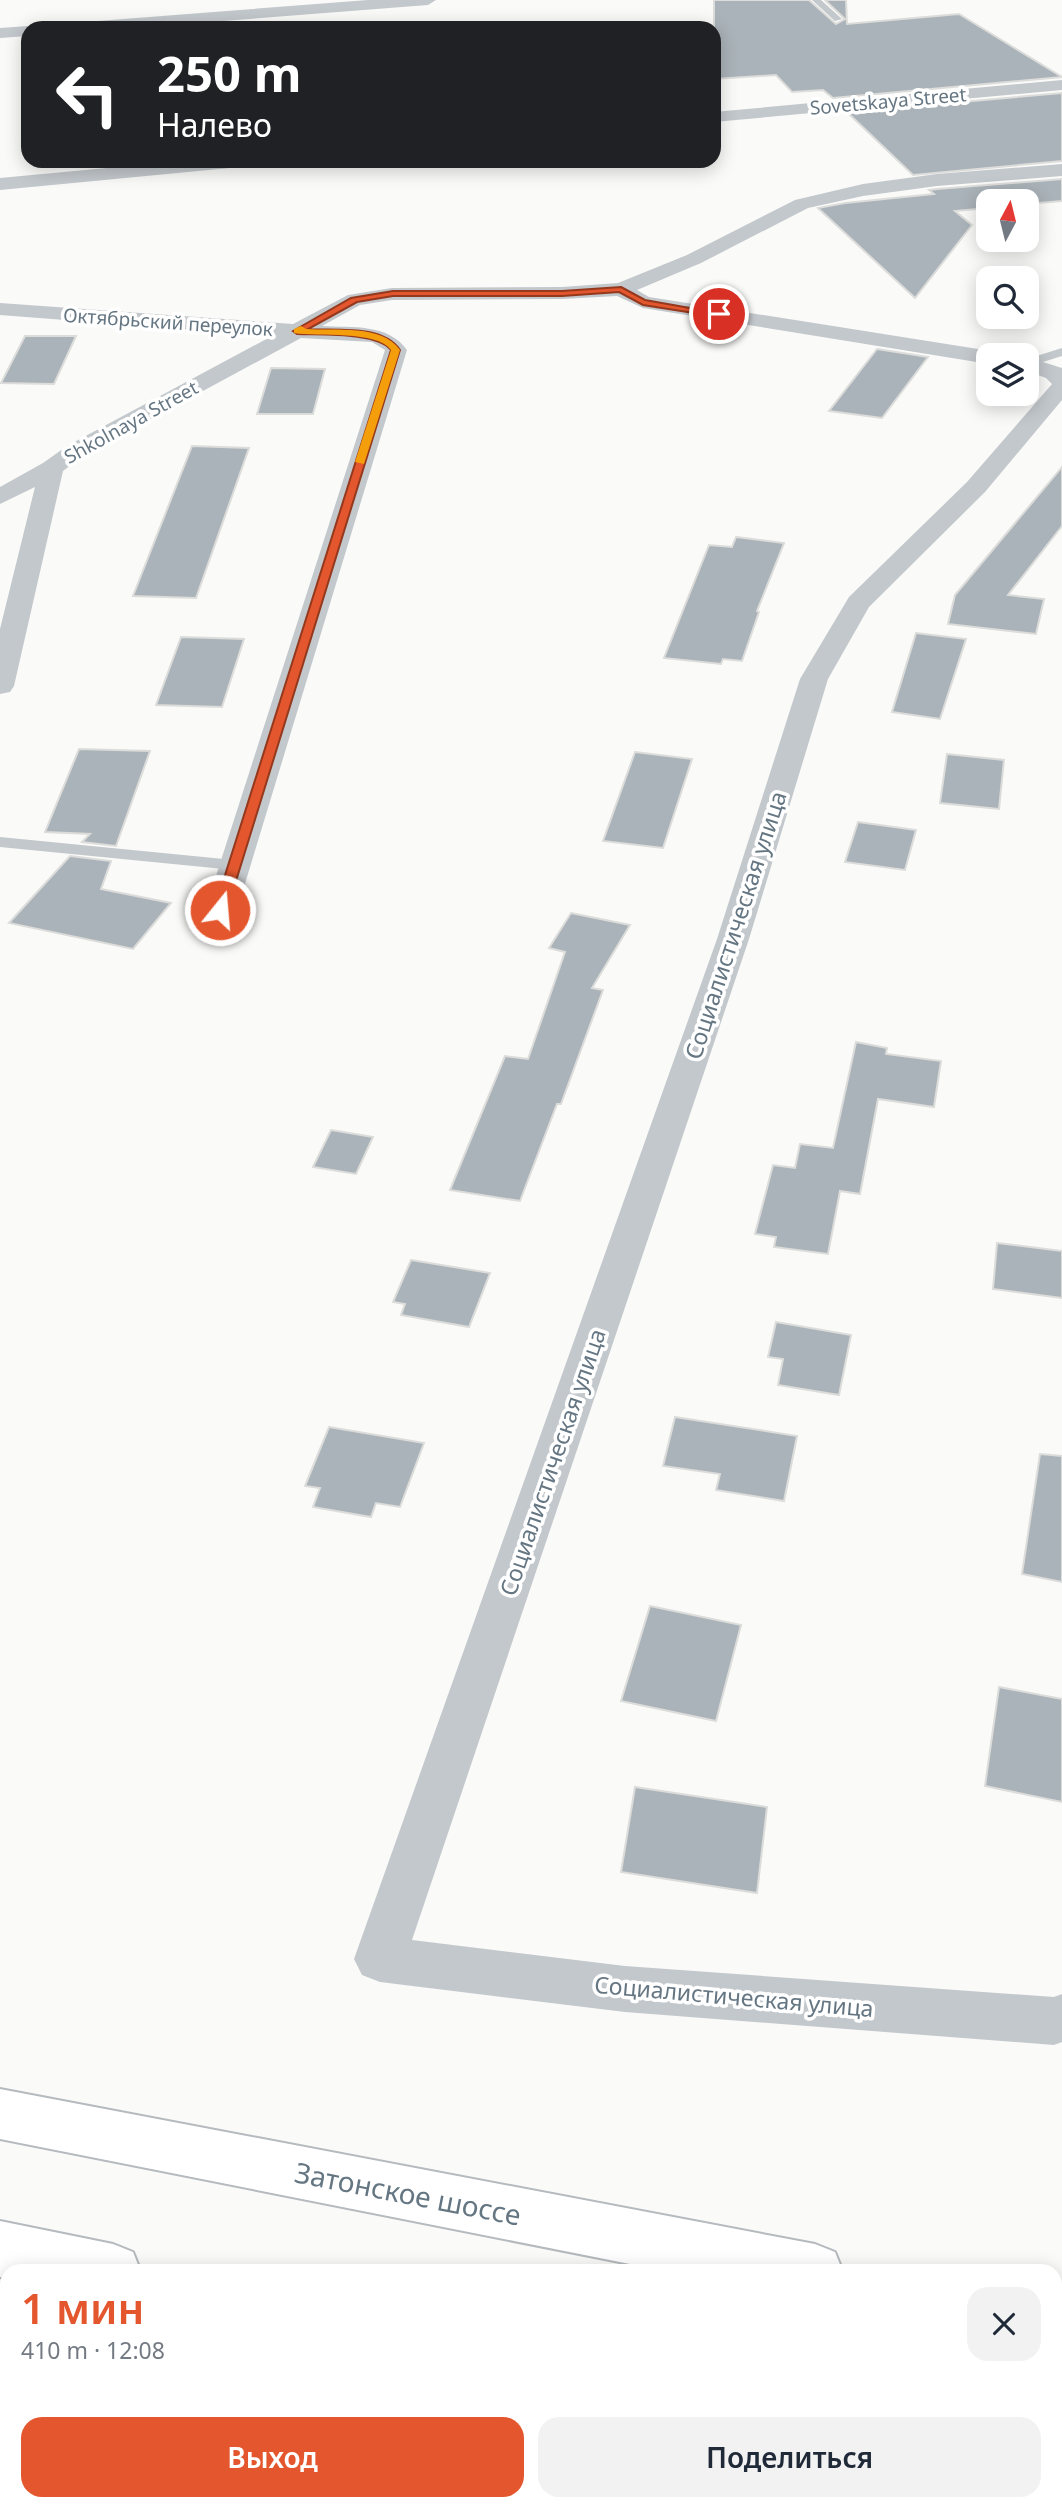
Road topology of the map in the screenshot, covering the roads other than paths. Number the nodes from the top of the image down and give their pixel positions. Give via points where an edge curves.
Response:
1 (428, 0) edge
2 (816, 0) edge
3 (83, 9) dead end
4 (838, 19) dead end
5 (81, 21) edge
6 (157, 21) edge
7 (21, 32) edge
8 (0, 33) edge
9 (1062, 85) edge
10 (721, 116) edge
11 (167, 168) edge
12 (1062, 170) edge
13 (0, 184) edge
14 (621, 289) junction
15 (0, 309) edge
16 (297, 331) junction
17 (1062, 352) edge
18 (976, 354) edge
19 (1039, 359) edge
20 (1039, 367) edge
21 (1062, 384) edge
22 (52, 468) junction
23 (0, 497) edge
24 (0, 686) edge
25 (0, 842) edge
26 (234, 865) junction
27 (220, 910) dead end
28 (1062, 2018) edge
29 (0, 2115) edge
30 (0, 2249) edge
31 (74, 2264) edge
32 (773, 2264) edge

1 - 6 street
2 - 4 lane
3 - 5 street
7 - 8 street
9 - 10 street, Sovetskaya Street
11 - 13 street
12 - 14 street, Октябрьский переулок via 925,181 802,204 694,259
14 - 16 street, Октябрьский переулок via 393,294 355,299
14 - 18 street via 643,302
15 - 16 street, Октябрьский переулок
16 - 22 street, Shkolnaya Street via 75,451
16 - 26 street via 376,336 396,350
17 - 19 lane
20 - 21 street, Социалистическая улица via 1054,373
21 - 28 street, Социалистическая улица via 976,487 858,603 814,679 733,939 380,1959 625,1989 1054,2021
22 - 23 street
22 - 24 street, Shkolnaya Street
25 - 26 lane
26 - 27 street
29 - 32 main road, Затонское шоссе
30 - 31 main road

